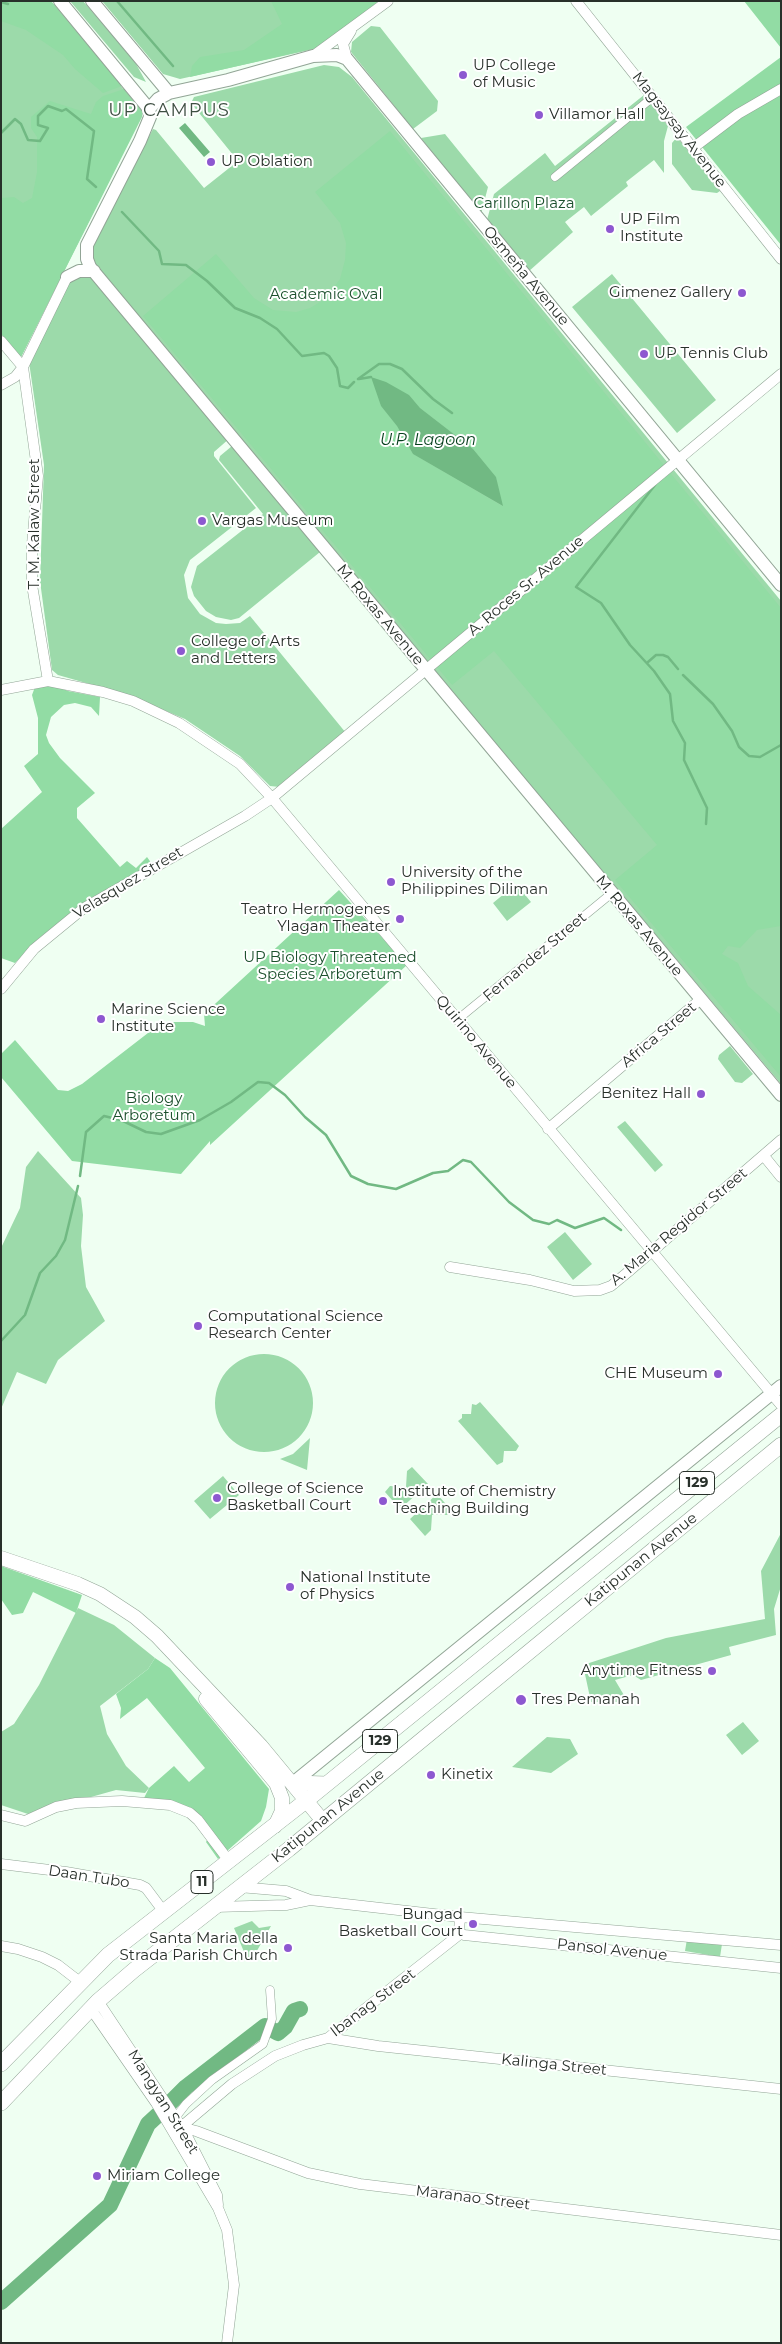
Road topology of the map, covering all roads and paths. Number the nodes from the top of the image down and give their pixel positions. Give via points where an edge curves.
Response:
1 (60, 1) edge
2 (92, 1) edge
3 (388, 1) edge
4 (576, 1) edge
5 (353, 28) junction
6 (313, 56) junction
7 (347, 59) junction
8 (781, 89) edge
9 (169, 93) junction
10 (653, 97) junction
11 (150, 110) junction
12 (693, 148) junction
13 (555, 177) dead end
14 (781, 259) edge
15 (94, 271) junction
16 (67, 277) joint
17 (1, 341) edge
18 (23, 367) junction
19 (781, 374) edge
20 (1, 385) edge
21 (678, 460) junction
22 (781, 585) edge
23 (426, 670) junction
24 (48, 681) junction
25 (1, 690) edge
26 (272, 798) junction
27 (612, 893) junction
28 (1, 989) edge
29 (701, 1000) junction
30 (458, 1020) junction
31 (781, 1095) edge
32 (548, 1129) junction
33 (781, 1140) edge
34 (764, 1156) junction
35 (781, 1177) edge
36 (652, 1252) junction
37 (450, 1266) dead end
38 (776, 1390) edge
39 (781, 1405) edge
40 (781, 1415) edge
41 (781, 1445) edge
42 (611, 1553) junction
43 (1, 1558) edge
44 (625, 1572) junction
45 (194, 1677) junction
46 (432, 1699) junction
47 (446, 1718) junction
48 (293, 1783) junction
49 (326, 1784) junction
50 (304, 1803) junction
51 (1, 1815) edge
52 (323, 1821) junction
53 (275, 1826) junction
54 (229, 1861) junction
55 (1, 1864) edge
56 (239, 1887) junction
57 (310, 1900) junction
58 (213, 1908) junction
59 (164, 1912) junction
60 (460, 1917) junction
61 (460, 1934) junction
62 (781, 1945) edge
63 (1, 1946) edge
64 (162, 1947) junction
65 (781, 1968) edge
66 (80, 1982) junction
67 (270, 1990) dead end
68 (94, 2005) junction
69 (328, 2038) junction
70 (1, 2064) edge
71 (781, 2089) edge
72 (1, 2102) edge
73 (175, 2118) junction
74 (177, 2129) junction
75 (781, 2235) edge
76 (228, 2343) edge

1 - 11 street
2 - 9 street
3 - 5 street
4 - 10 street, Magsaysay Avenue
5 - 6 street
5 - 7 street via 343,44
6 - 7 street via 337,55
6 - 9 street
7 - 21 street, Osmeña Avenue
8 - 12 street via 738,114
9 - 11 street via 158,99
10 - 12 street, Magsaysay Avenue
10 - 13 street
11 - 15 street, M. Roxas Avenue via 139,142 86,244 87,259
12 - 14 street, Magsaysay Avenue
15 - 16 street via 79,271
15 - 23 street, M. Roxas Avenue
16 - 18 street
17 - 18 street
18 - 20 street via 15,377
18 - 24 street, T. M. Kalaw Street via 38,476 32,584
19 - 21 street, A. Roces Sr. Avenue
21 - 22 street, Osmeña Avenue
21 - 23 street, A. Roces Sr. Avenue
23 - 26 street, A. Roces Sr. Avenue
23 - 27 street, M. Roxas Avenue
24 - 25 street, Quirino Avenue
24 - 26 street, Quirino Avenue via 133,701 180,723 240,764
26 - 28 street, Velasquez Street via 84,908 34,949
26 - 30 street, Quirino Avenue
27 - 29 street, M. Roxas Avenue
27 - 30 street, Fernandez Street
29 - 31 street, M. Roxas Avenue
29 - 32 street, Africa Street
30 - 32 street, Quirino Avenue
32 - 36 street, Quirino Avenue
33 - 34 street, A. Maria Regidor Street
34 - 35 street
34 - 36 street, A. Maria Regidor Street
36 - 37 street, A. Maria Regidor Street via 611,1286 586,1291
36 - 38 street, Quirino Avenue
38 - 39 street, Quirino Avenue
38 - 48 street
40 - 42 main road, Katipunan Avenue / 129
41 - 44 main road, Katipunan Avenue / 129
42 - 44 main road
42 - 46 main road, Katipunan Avenue / 129
43 - 45 main road via 78,1584 114,1602 158,1636
44 - 47 main road, Katipunan Avenue / 129
45 - 48 main road
45 - 53 main road via 202,1695 276,1783 282,1798 282,1811
46 - 47 main road
46 - 49 main road, Katipunan Avenue / 129
47 - 52 main road, Katipunan Avenue / 129
48 - 49 main road
48 - 50 main road
49 - 50 main road, Katipunan Avenue / 129
50 - 52 main road
50 - 53 main road, Katipunan Avenue / 11
50 - 64 main road via 312,1813 309,1823 183,1920
51 - 54 street via 25,1821 56,1807 76,1803 122,1801 170,1805 198,1820
52 - 56 main road, Katipunan Avenue / 11
53 - 54 main road, Katipunan Avenue / 11
54 - 59 main road, Katipunan Avenue / 11
55 - 59 street, Daan Tubo via 140,1885
56 - 57 street, Pansol Avenue via 286,1891
56 - 58 main road, Katipunan Avenue / 11
57 - 58 street, Pansol Avenue via 286,1905
57 - 60 street, Pansol Avenue
58 - 64 main road, Katipunan Avenue / 11
59 - 66 main road, Katipunan Avenue / 11 via 108,1955
60 - 61 street
60 - 62 street, Pansol Avenue
61 - 65 street, Pansol Avenue
61 - 69 street, Ibanag Street
63 - 66 street via 42,1957
64 - 68 main road, Katipunan Avenue / 11
66 - 70 main road, Katipunan Avenue / 11
67 - 73 street via 272,2019 263,2044 212,2080
68 - 72 main road, Katipunan Avenue / 11
68 - 73 street, Mangyan Street
68 - 74 street, Mangyan Street
69 - 71 street, Kalinga Street
69 - 74 street, Ibanag Street via 275,2056 232,2084
73 - 74 street, Mangyan Street
74 - 75 street, Maranao Street via 308,2173 360,2184
74 - 76 street, Mangyan Street via 227,2230 234,2285

